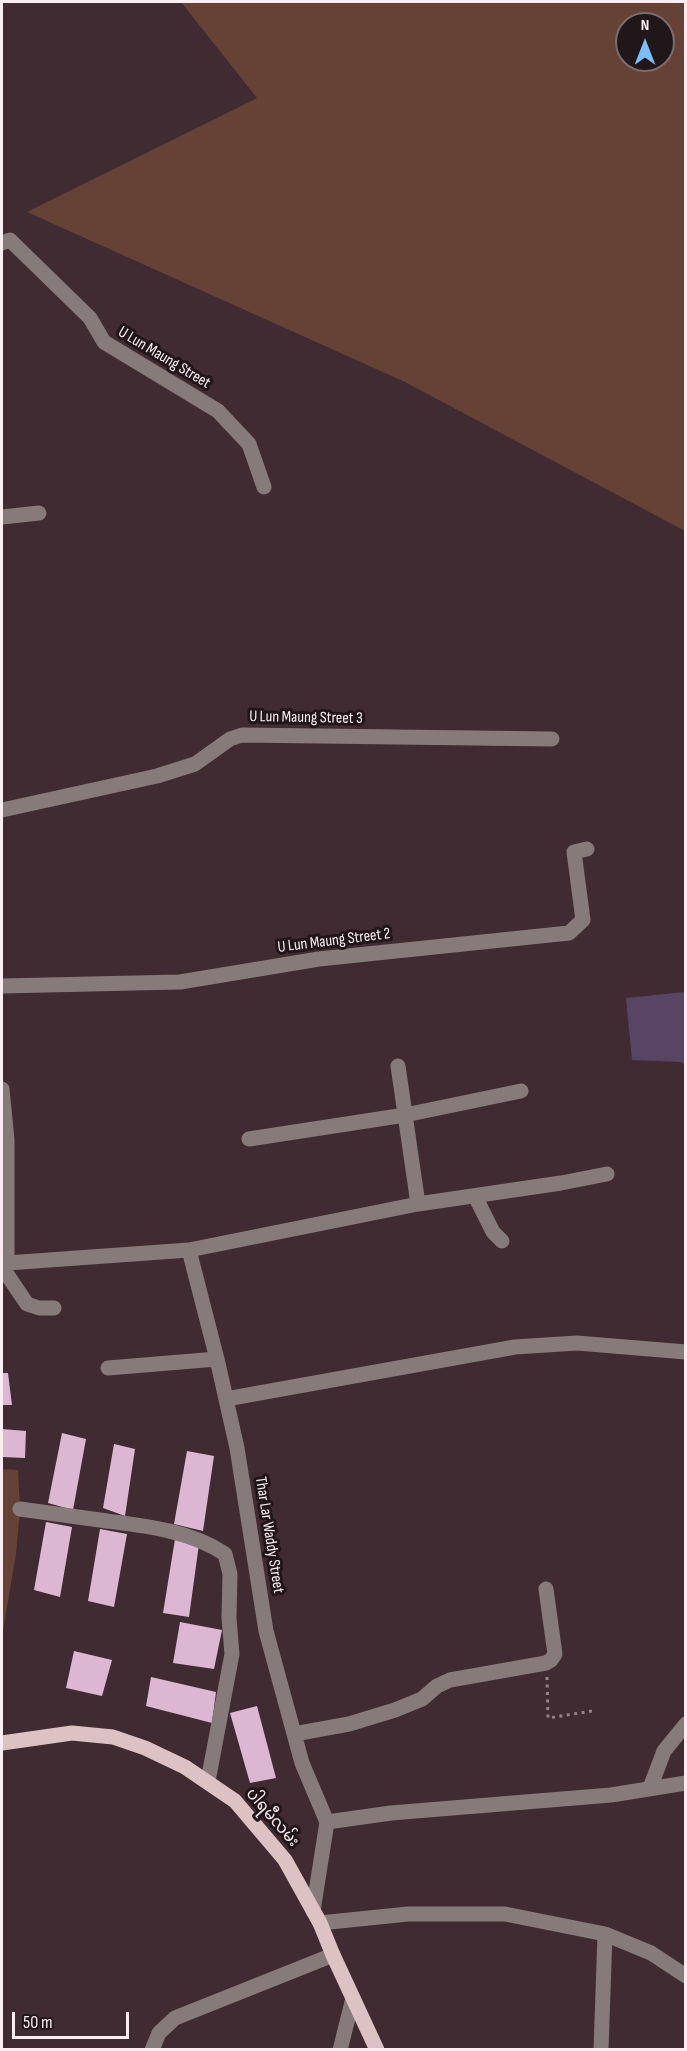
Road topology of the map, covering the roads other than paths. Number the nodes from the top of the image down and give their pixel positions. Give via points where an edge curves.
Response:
1 (6, 242) edge
2 (264, 486) dead end
3 (39, 513) dead end
4 (2, 517) edge
5 (552, 739) dead end
6 (2, 810) edge
7 (587, 849) dead end
8 (2, 986) edge
9 (398, 1066) dead end
10 (2, 1089) edge
11 (521, 1091) dead end
12 (405, 1115) junction
13 (249, 1139) dead end
14 (607, 1174) dead end
15 (475, 1196) junction
16 (418, 1204) junction
17 (502, 1241) dead end
18 (189, 1250) junction
19 (3, 1266) edge
20 (54, 1308) dead end
21 (686, 1352) edge
22 (217, 1359) junction
23 (108, 1368) dead end
24 (226, 1400) junction
25 (20, 1509) dead end
26 (546, 1589) dead end
27 (686, 1724) edge
28 (294, 1734) junction
29 (2, 1743) edge
30 (208, 1781) junction
31 (686, 1783) edge
32 (650, 1788) junction
33 (327, 1822) junction
34 (317, 1917) junction
35 (605, 1934) junction
36 (333, 1954) junction
37 (686, 1976) edge
38 (353, 1998) junction
39 (152, 2049) edge
40 (340, 2049) edge
41 (377, 2049) edge
42 (601, 2049) edge

1 - 2 street, U Lun Maung Street via 90,318 104,342 218,411 249,444
3 - 4 street
5 - 6 street, U Lun Maung Street 3 via 242,735 195,764 157,776
7 - 8 street, U Lun Maung Street 2 via 574,852 583,920 568,933 319,959 180,982
9 - 12 street
10 - 19 street via 7,1140
11 - 12 street
12 - 13 street
12 - 16 street
14 - 15 street
15 - 16 street
15 - 17 street via 493,1232
16 - 18 street
18 - 19 street
18 - 22 street, Thar Lar Waddy Street
19 - 20 street via 27,1304
21 - 24 street via 576,1343 515,1347
22 - 23 street
22 - 24 street, Thar Lar Waddy Street
24 - 28 street, Thar Lar Waddy Street via 266,1630
25 - 30 street via 178,1533 225,1554 230,1574 232,1654
26 - 28 street via 555,1654 546,1663 450,1680 422,1699 395,1710
27 - 32 street via 664,1751
28 - 33 street, Thar Lar Waddy Street
29 - 30 main road, ပါရမီလမ်း via 72,1733 113,1737 145,1748
30 - 34 main road, ပါရမီလမ်း via 235,1801 285,1860
31 - 32 street
32 - 33 street
33 - 34 street
34 - 35 street via 505,1914
34 - 36 main road, ပါရမီလမ်း
35 - 37 street via 651,1953
35 - 42 street
36 - 38 main road, ပါရမီလမ်း
36 - 39 street via 175,2018 159,2033
38 - 40 street
38 - 41 main road, ပါရမီလမ်း

